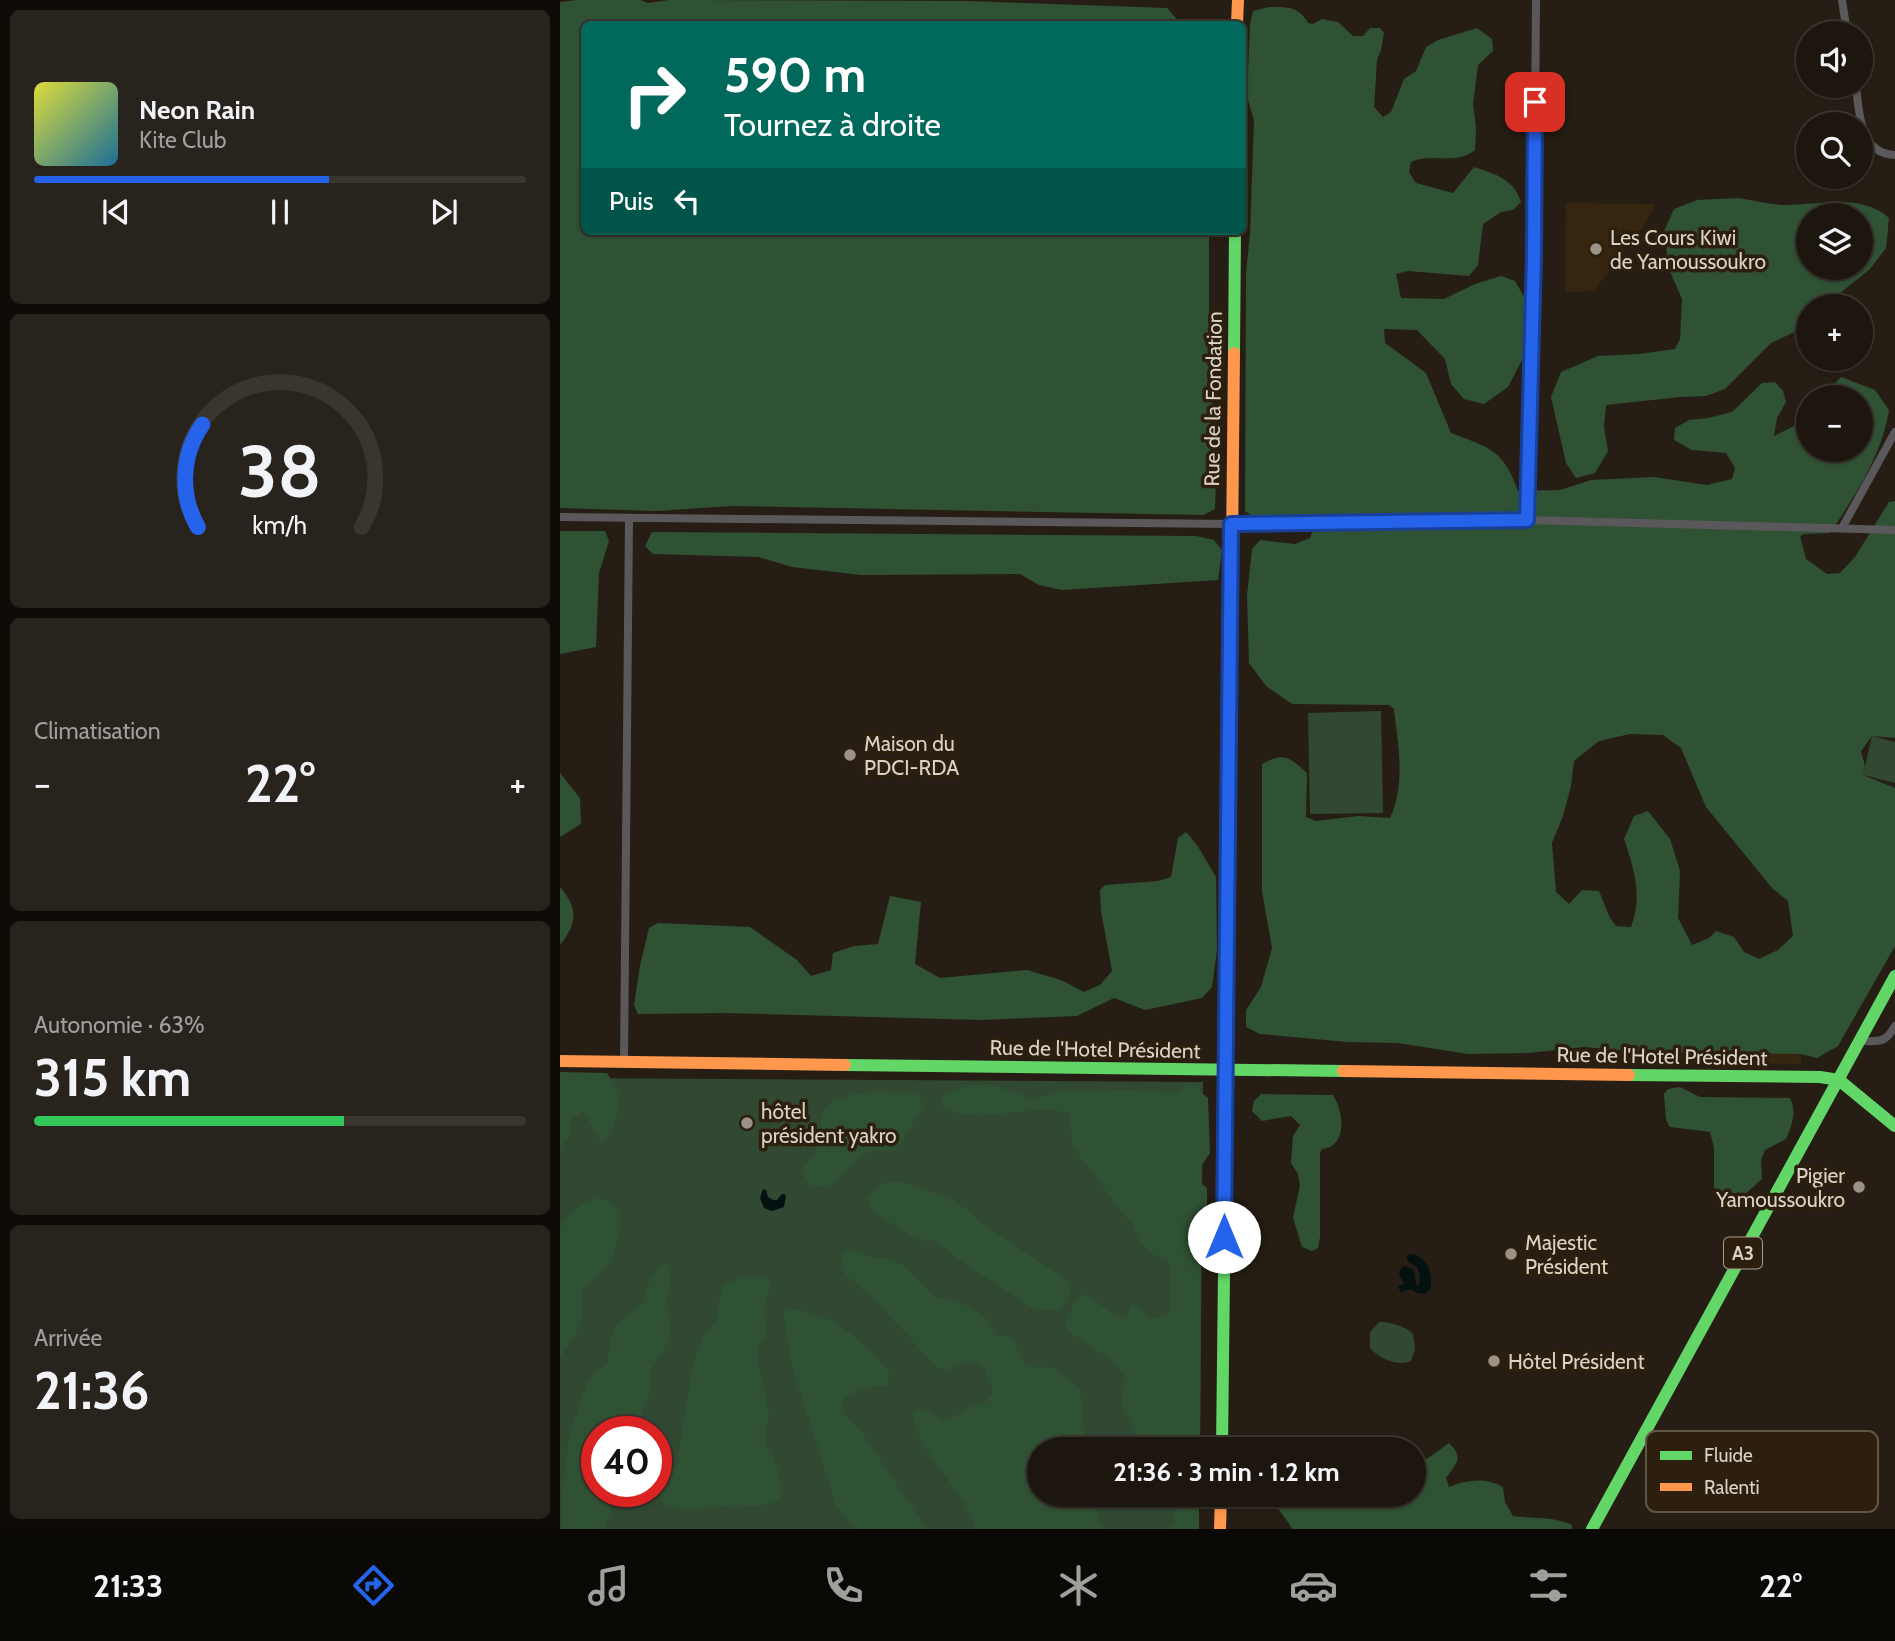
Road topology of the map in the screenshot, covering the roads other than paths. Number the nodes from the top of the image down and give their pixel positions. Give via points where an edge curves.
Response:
1 (1238, 0) edge
2 (1536, 0) edge
3 (1842, 0) edge
4 (1237, 21) edge
5 (1845, 21) edge
6 (1857, 98) edge
7 (1895, 155) edge
8 (1235, 235) edge
9 (1895, 432) edge
10 (560, 517) edge
11 (629, 518) junction
12 (1527, 520) junction
13 (1231, 524) junction
14 (1842, 528) junction
15 (1895, 530) edge
16 (1895, 976) edge
17 (1895, 1026) edge
18 (1860, 1041) junction
19 (560, 1061) edge
20 (624, 1061) junction
21 (1225, 1070) junction
22 (1839, 1080) junction
23 (1895, 1126) edge
24 (1222, 1437) edge
25 (1221, 1507) edge
26 (1220, 1529) edge
27 (1592, 1529) edge

1 - 4 main road
2 - 12 street
3 - 5 street
6 - 7 street via 1870,145 1882,154
8 - 13 main road, Rue de la Fondation
9 - 14 street
10 - 11 street
11 - 13 street
11 - 20 street
12 - 13 street
12 - 14 street
13 - 21 main road, Rue de la Fondation
14 - 15 street
16 - 18 main road, A3
17 - 18 street via 1882,1041
18 - 22 main road, A3
19 - 20 main road, Rue de l'Hotel Président
20 - 21 main road, Rue de l'Hotel Président
21 - 22 main road, Rue de l'Hotel Président
21 - 24 main road, Rue de la Fondation
22 - 23 main road
22 - 27 main road, A3
25 - 26 main road

